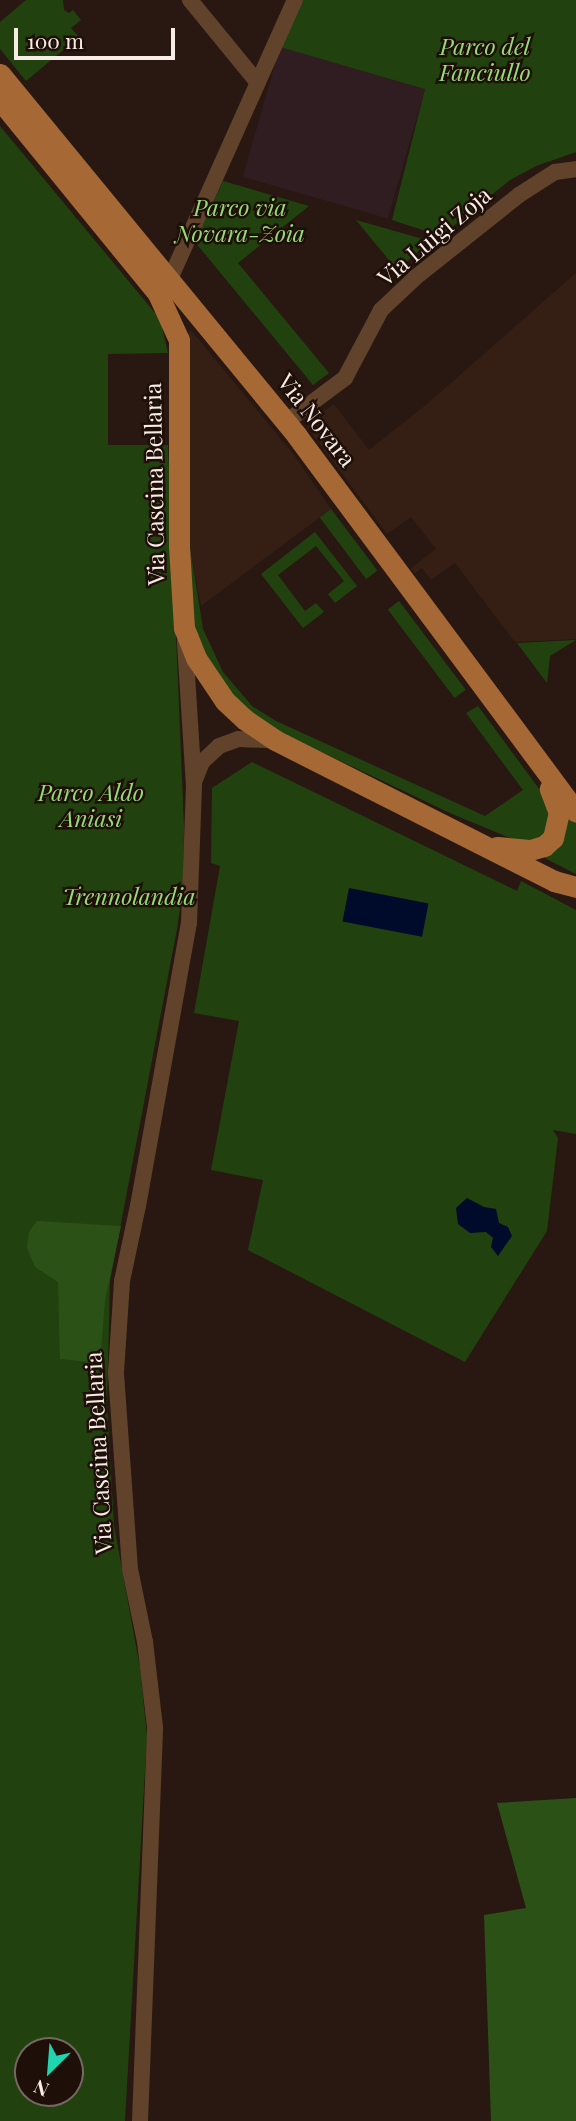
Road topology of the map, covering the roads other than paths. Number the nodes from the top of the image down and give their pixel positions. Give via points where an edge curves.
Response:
1 (190, 0) edge
2 (295, 0) edge
3 (0, 74) edge
4 (258, 83) junction
5 (0, 100) edge
6 (576, 169) edge
7 (170, 279) junction
8 (210, 328) junction
9 (178, 340) junction
10 (286, 422) junction
11 (184, 628) junction
12 (275, 740) junction
13 (524, 745) junction
14 (194, 786) junction
15 (576, 812) edge
16 (481, 845) junction
17 (554, 881) junction
18 (576, 887) edge
19 (576, 897) edge
20 (140, 2121) edge

1 - 4 street
2 - 4 street
3 - 7 main road, Via Novara
4 - 7 street
5 - 9 main road via 158,295
6 - 10 street, Via Luigi Zoja via 555,172 519,195 416,277 381,310 345,378
7 - 8 main road, Via Novara
8 - 9 main road via 195,324
8 - 10 main road, Via Novara
9 - 11 main road, Via Cascina Bellaria
10 - 13 main road, Via Novara
11 - 12 main road, Via Cascina Bellaria via 196,658 225,701
11 - 14 street, Via Cascina Bellaria
12 - 14 street, Via Cascina Bellaria via 238,739 219,746 202,762
12 - 16 main road, Via Cascina Bellaria
13 - 15 main road, Via Novara
13 - 16 main road via 554,796 559,813 556,834 544,846 530,850
14 - 20 street, Via Cascina Bellaria via 189,923 122,1281 116,1372 130,1569 147,1653 155,1727
16 - 17 main road, Via Cascina Bellaria
17 - 18 main road
17 - 19 main road

